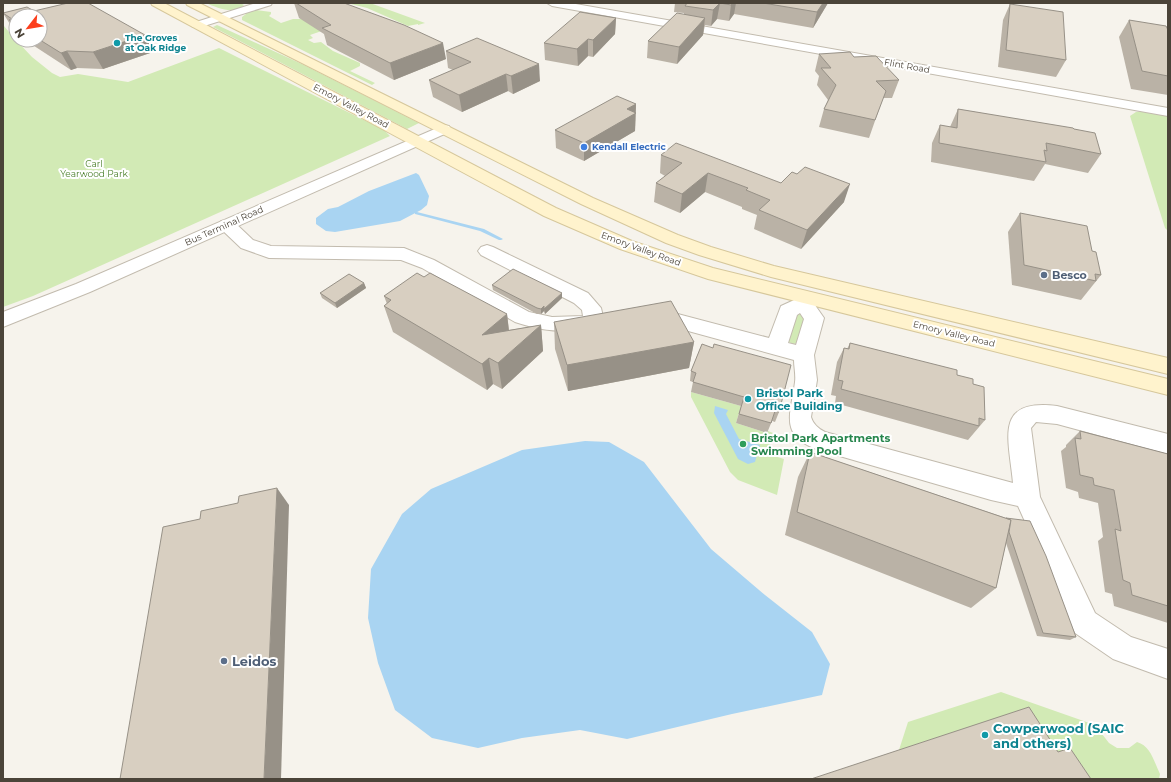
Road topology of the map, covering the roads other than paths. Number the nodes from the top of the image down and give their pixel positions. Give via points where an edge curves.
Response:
1 (156, 3) edge
2 (191, 3) edge
3 (267, 3) edge
4 (552, 3) edge
5 (221, 18) junction
6 (197, 25) junction
7 (1168, 112) edge
8 (444, 129) junction
9 (418, 141) junction
10 (227, 225) junction
11 (487, 251) dead end
12 (638, 316) edge
13 (3, 320) edge
14 (776, 346) junction
15 (804, 355) junction
16 (1168, 366) edge
17 (1168, 387) edge
18 (1168, 444) edge
19 (1028, 496) junction
20 (1168, 664) edge

1 - 6 main road, Emory Valley Road
2 - 5 main road, Emory Valley Road
3 - 5 street
4 - 7 street, Flint Road
5 - 6 street
5 - 8 main road, Emory Valley Road
6 - 9 main road, Emory Valley Road
8 - 9 street, Bus Terminal Road
8 - 16 main road, Emory Valley Road via 593,204 672,240 705,251 772,271
9 - 10 street, Bus Terminal Road
9 - 17 main road, Emory Valley Road via 550,212 589,230 708,273
10 - 11 street via 247,244 269,252 404,254 428,264 534,322 571,325 601,320 581,298
10 - 13 street, Bus Terminal Road
12 - 14 street via 652,314
14 - 15 street
14 - 15 street via 788,310 803,303 814,318
15 - 19 street via 806,380 800,418 801,424 811,436 991,489
18 - 19 street via 1057,415 1030,413 1022,419 1019,428
19 - 20 street via 1085,623 1123,649

